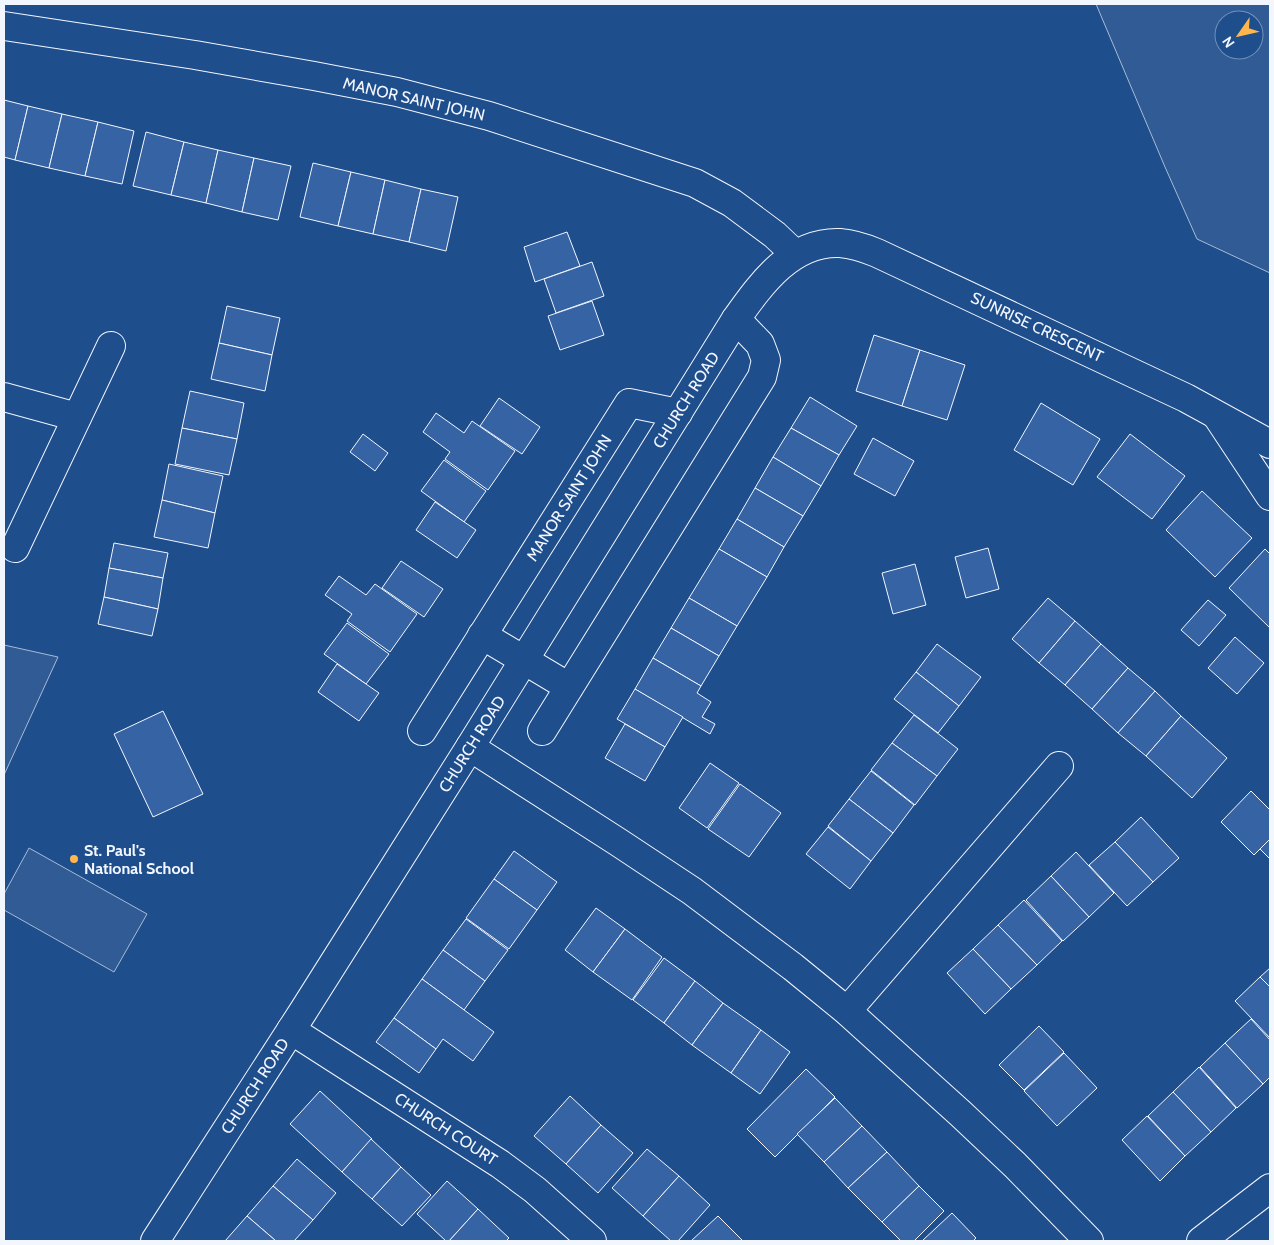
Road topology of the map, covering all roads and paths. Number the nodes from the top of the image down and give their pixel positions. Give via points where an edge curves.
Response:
1 (4, 26) edge
2 (795, 254) junction
3 (736, 319) junction
4 (111, 346) dead end
5 (4, 397) edge
6 (678, 413) junction
7 (1215, 413) junction
8 (77, 417) junction
9 (1270, 444) edge
10 (1270, 496) edge
11 (15, 548) dead end
12 (482, 635) junction
13 (525, 660) junction
14 (569, 687) junction
15 (422, 731) dead end
16 (542, 731) dead end
17 (470, 747) junction
18 (1059, 766) dead end
19 (847, 1012) junction
20 (291, 1030) junction
21 (1270, 1188) edge
22 (158, 1240) edge
23 (592, 1241) edge
24 (1089, 1241) edge
25 (1201, 1241) edge

1 - 2 street, MANOR SAINT JOHN via 314,76 397,92 489,116 695,184 732,203
2 - 3 street, CHURCH ROAD via 778,267
2 - 7 street, SUNRISE CRESCENT via 823,244 839,243 870,250
3 - 6 street, CHURCH ROAD
3 - 14 street via 760,344 766,360 762,376
4 - 8 street
5 - 8 street
6 - 12 street, MANOR SAINT JOHN via 629,403
6 - 13 street, CHURCH ROAD
7 - 9 street, SUNRISE CRESCENT
7 - 10 street
8 - 11 street
12 - 13 street
12 - 15 street, MANOR SAINT JOHN
13 - 14 street
13 - 17 street, CHURCH ROAD
14 - 16 street
17 - 19 street via 692,891
17 - 20 street, CHURCH ROAD
18 - 19 street
19 - 24 street via 1015,1165
20 - 22 street, CHURCH ROAD
20 - 23 street, CHURCH COURT via 500,1164 535,1190
21 - 25 street

